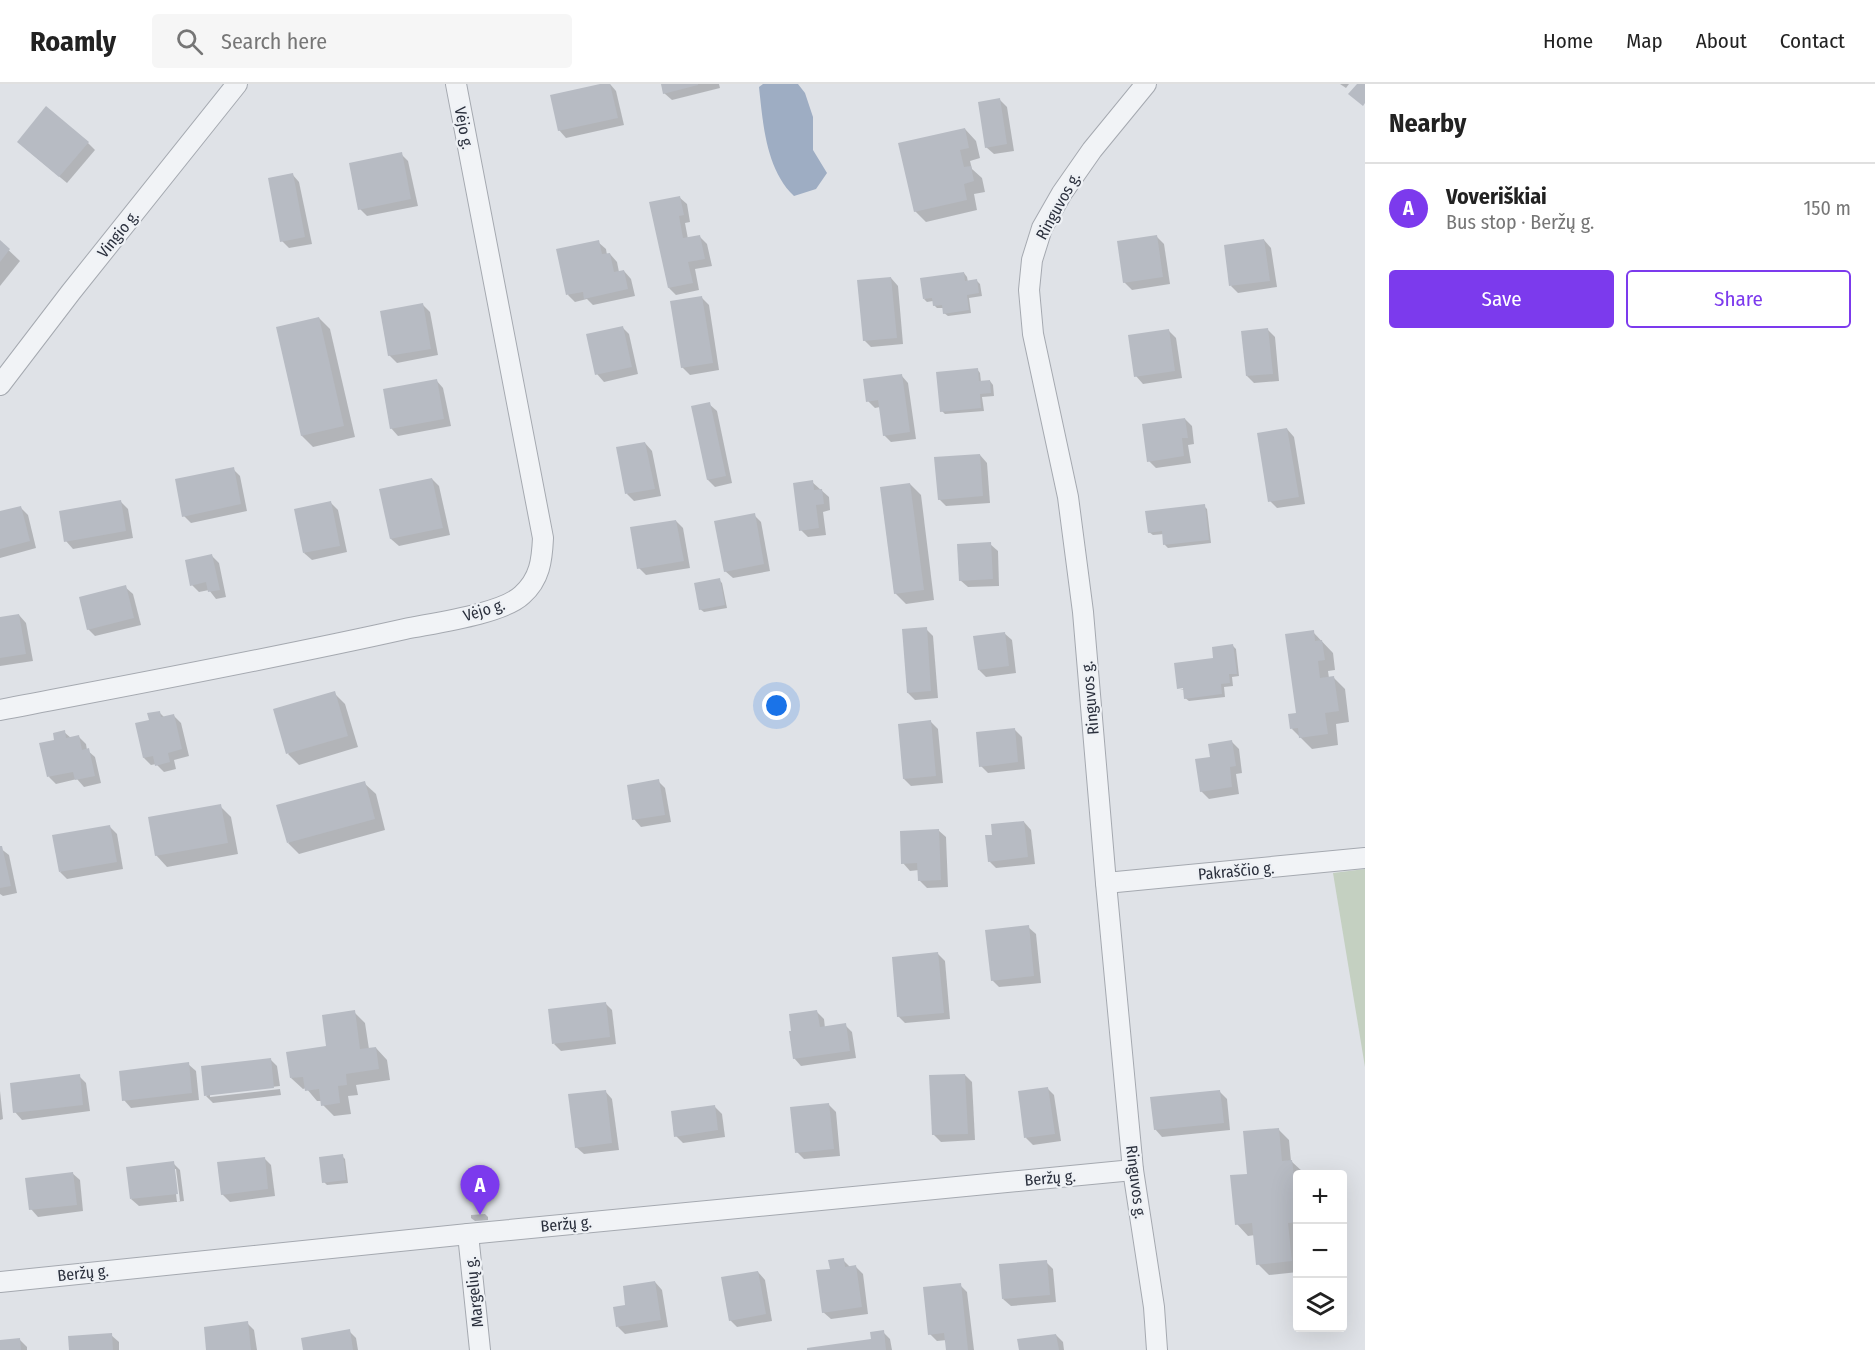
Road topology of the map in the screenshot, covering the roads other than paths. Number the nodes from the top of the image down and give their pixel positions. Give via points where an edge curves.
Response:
1 (237, 84) edge
2 (456, 84) edge
3 (1146, 84) edge
4 (0, 385) edge
5 (0, 710) edge
6 (1365, 858) edge
7 (1106, 883) junction
8 (1133, 1170) junction
9 (468, 1234) junction
10 (0, 1282) edge
11 (480, 1350) edge
12 (1157, 1350) edge

1 - 4 street, Vingio g.
2 - 5 street, Vėjo g. via 543,538 542,561 534,582 501,608 476,614
3 - 7 street, Ringuvos g. via 1092,150 1042,228 1032,260 1029,290 1034,334 1068,497 1083,612
6 - 7 street, Pakraščio g.
7 - 8 street, Ringuvos g.
8 - 9 street, Beržų g.
8 - 12 street, Ringuvos g.
9 - 10 street, Beržų g.
9 - 11 street, Margelių g.

